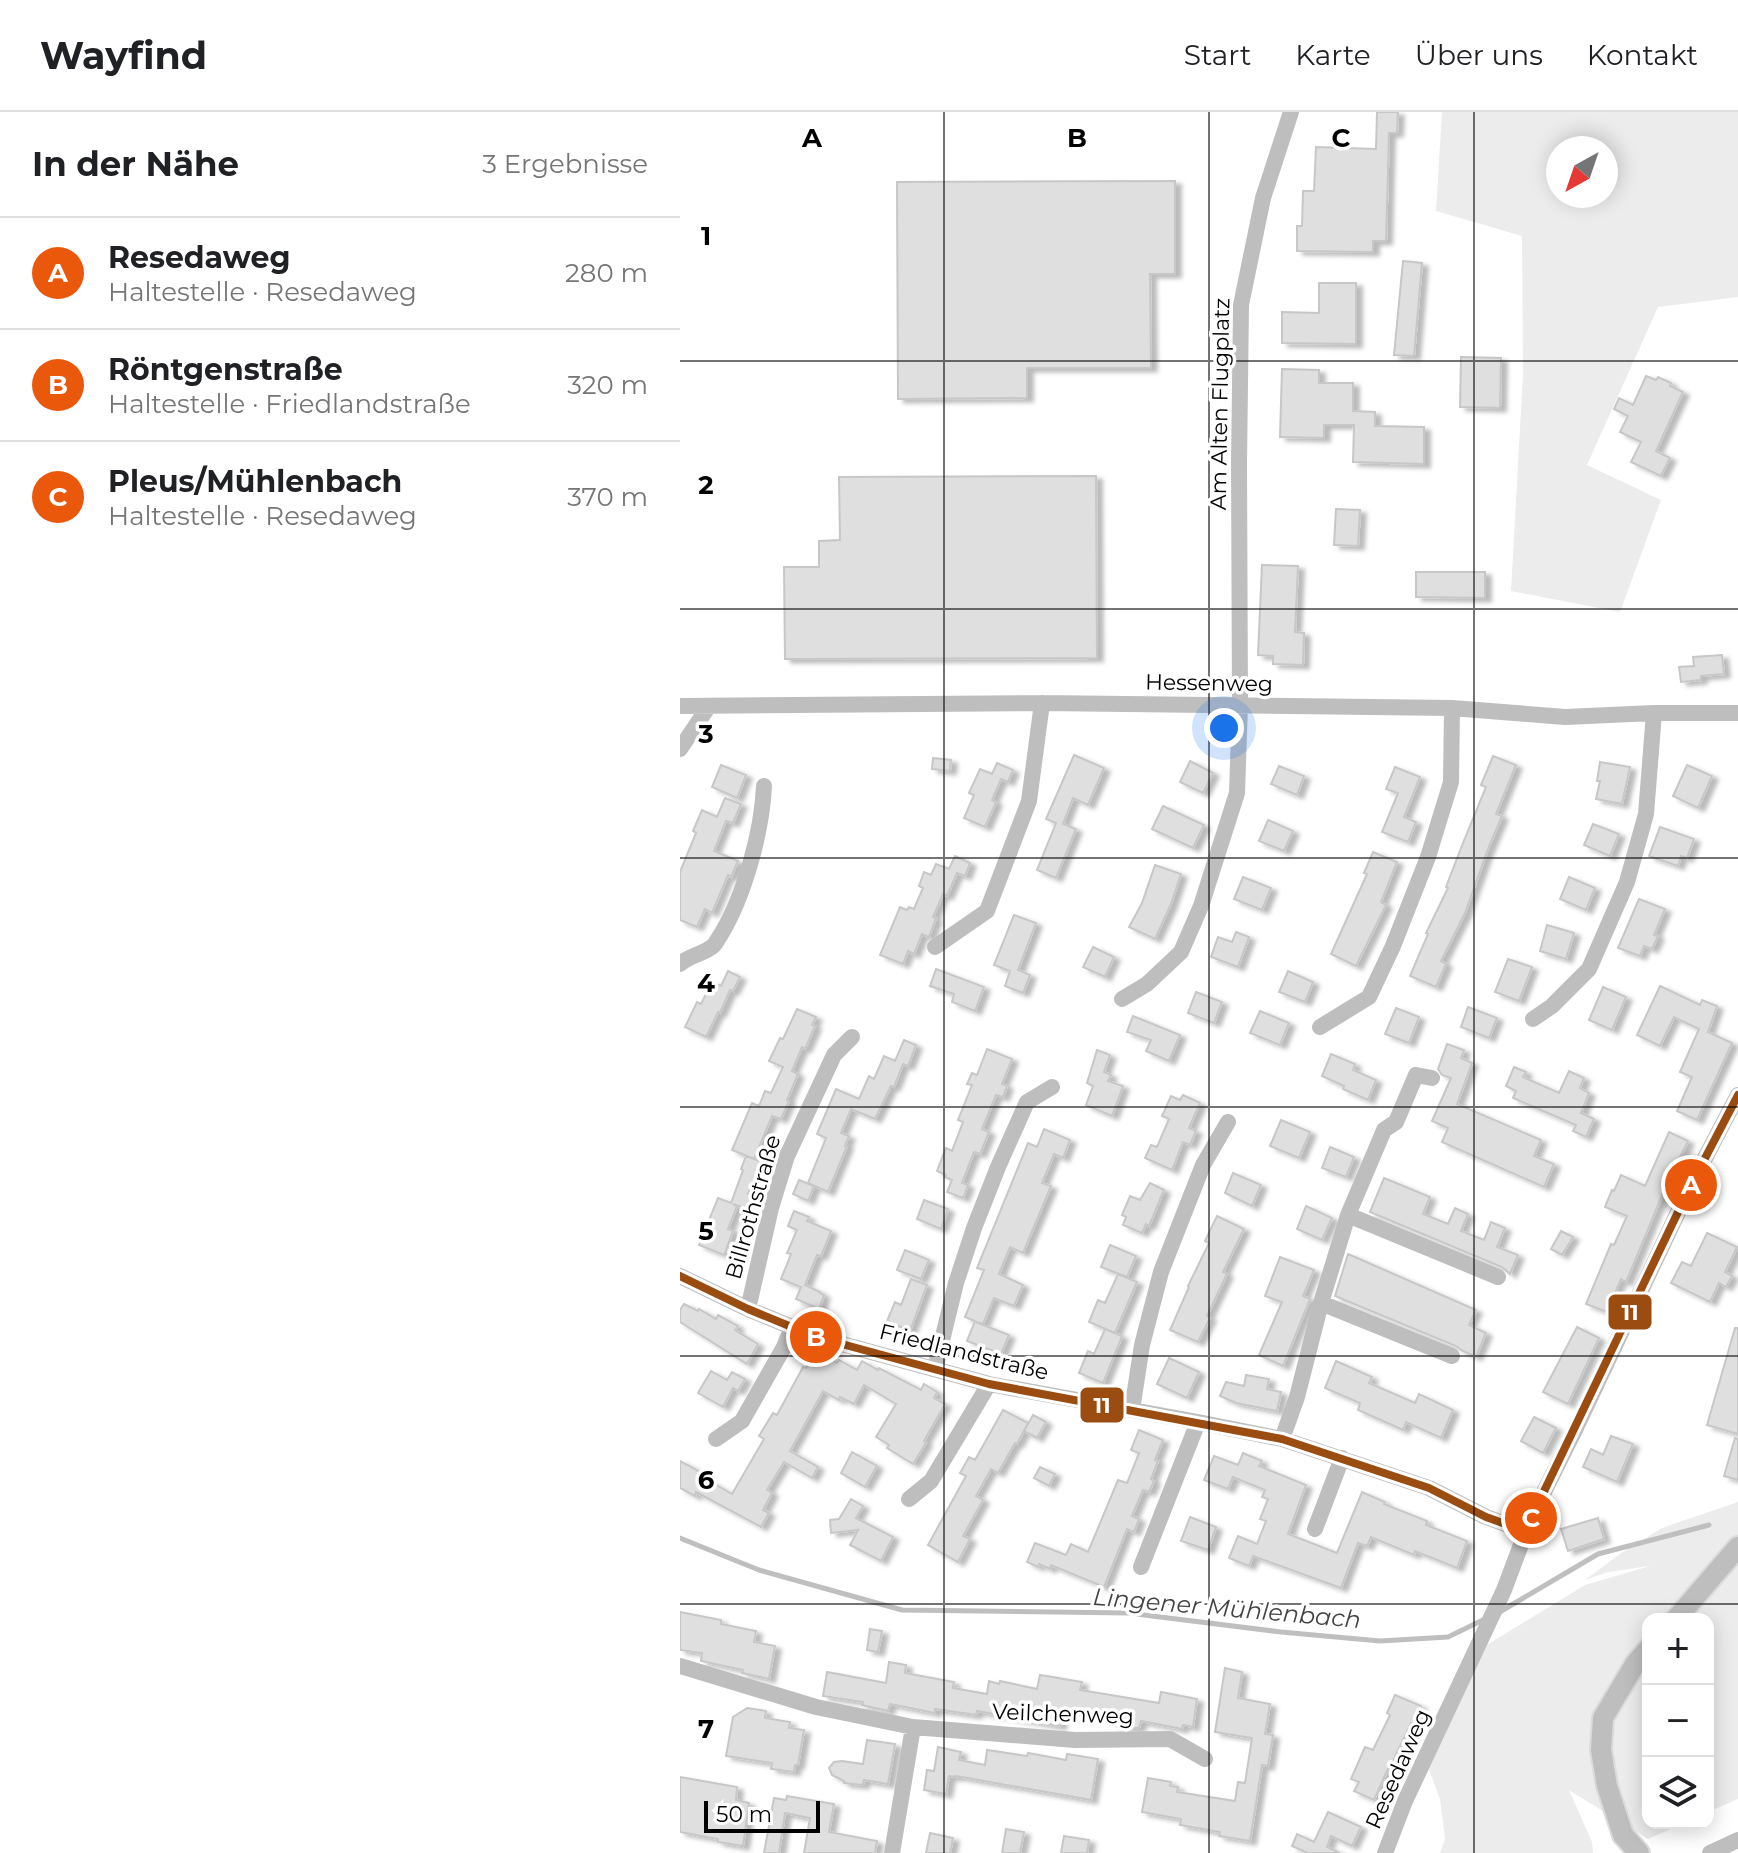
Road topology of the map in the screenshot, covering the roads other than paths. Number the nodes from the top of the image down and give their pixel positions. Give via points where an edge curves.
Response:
1 (1291, 112) edge
2 (1042, 703) junction
3 (1240, 704) junction
4 (680, 706) edge
5 (709, 706) junction
6 (1452, 708) junction
7 (1654, 713) junction
8 (1738, 713) edge
9 (680, 749) edge
10 (764, 786) dead end
11 (935, 947) dead end
12 (680, 964) edge
13 (1122, 999) dead end
14 (1533, 1019) dead end
15 (1320, 1027) dead end
16 (852, 1037) dead end
17 (1432, 1078) dead end
18 (1052, 1087) dead end
19 (1738, 1095) edge
20 (1228, 1122) dead end
21 (1348, 1215) junction
22 (680, 1276) edge
23 (1498, 1277) dead end
24 (1321, 1303) junction
25 (748, 1309) junction
26 (792, 1327) junction
27 (1452, 1356) dead end
28 (935, 1369) junction
29 (989, 1384) junction
30 (1132, 1410) junction
31 (1198, 1422) junction
32 (716, 1439) dead end
33 (1282, 1439) junction
34 (1342, 1458) junction
35 (909, 1499) dead end
36 (1315, 1529) dead end
37 (1525, 1531) junction
38 (1738, 1547) edge
39 (1141, 1567) dead end
40 (1681, 1613) edge
41 (1642, 1656) edge
42 (680, 1666) edge
43 (913, 1727) junction
44 (1205, 1759) dead end
45 (1738, 1840) edge
46 (1621, 1844) edge
47 (892, 1853) edge
48 (1385, 1853) edge
49 (1639, 1853) edge
50 (1710, 1853) edge

1 - 3 street, Am Alten Flugplatz via 1263,198 1241,305
2 - 3 street, Hessenweg
2 - 5 street, Hessenweg
2 - 11 street via 1029,801 987,911
3 - 6 street, Hessenweg
3 - 13 street, Am Alten Flugplatz via 1237,793 1201,906 1181,952
4 - 5 street, Hessenweg
5 - 9 street
6 - 7 street, Hessenweg via 1565,717
6 - 15 street via 1451,782 1393,946 1369,997
7 - 8 street, Hessenweg
7 - 14 street via 1646,814 1627,882 1589,969
10 - 12 street via 752,854 726,925 714,946
16 - 25 street, Billrothstraße via 834,1055 787,1156
17 - 21 street via 1416,1075 1396,1122 1384,1130
18 - 28 street via 1027,1102 998,1167 956,1283
19 - 37 street, Resedaweg
20 - 30 street via 1203,1165 1161,1272
21 - 23 street
21 - 24 street
22 - 25 street, Friedlandstraße
24 - 27 street
24 - 33 street
25 - 26 street, Friedlandstraße
26 - 28 street, Friedlandstraße
26 - 32 street via 742,1421
28 - 29 street, Friedlandstraße
29 - 30 street, Friedlandstraße
29 - 35 street via 931,1481
30 - 31 street, Friedlandstraße
31 - 33 street, Friedlandstraße
31 - 39 street
33 - 34 street, Friedlandstraße
34 - 36 street
34 - 37 street, Friedlandstraße via 1429,1488
37 - 48 street, Resedaweg via 1502,1594
38 - 40 main road
41 - 46 main road via 1603,1718 1601,1750
42 - 43 street, Veilchenweg via 816,1707
43 - 44 street, Veilchenweg via 1075,1740 1170,1739
43 - 47 street
45 - 50 street
46 - 49 main road

